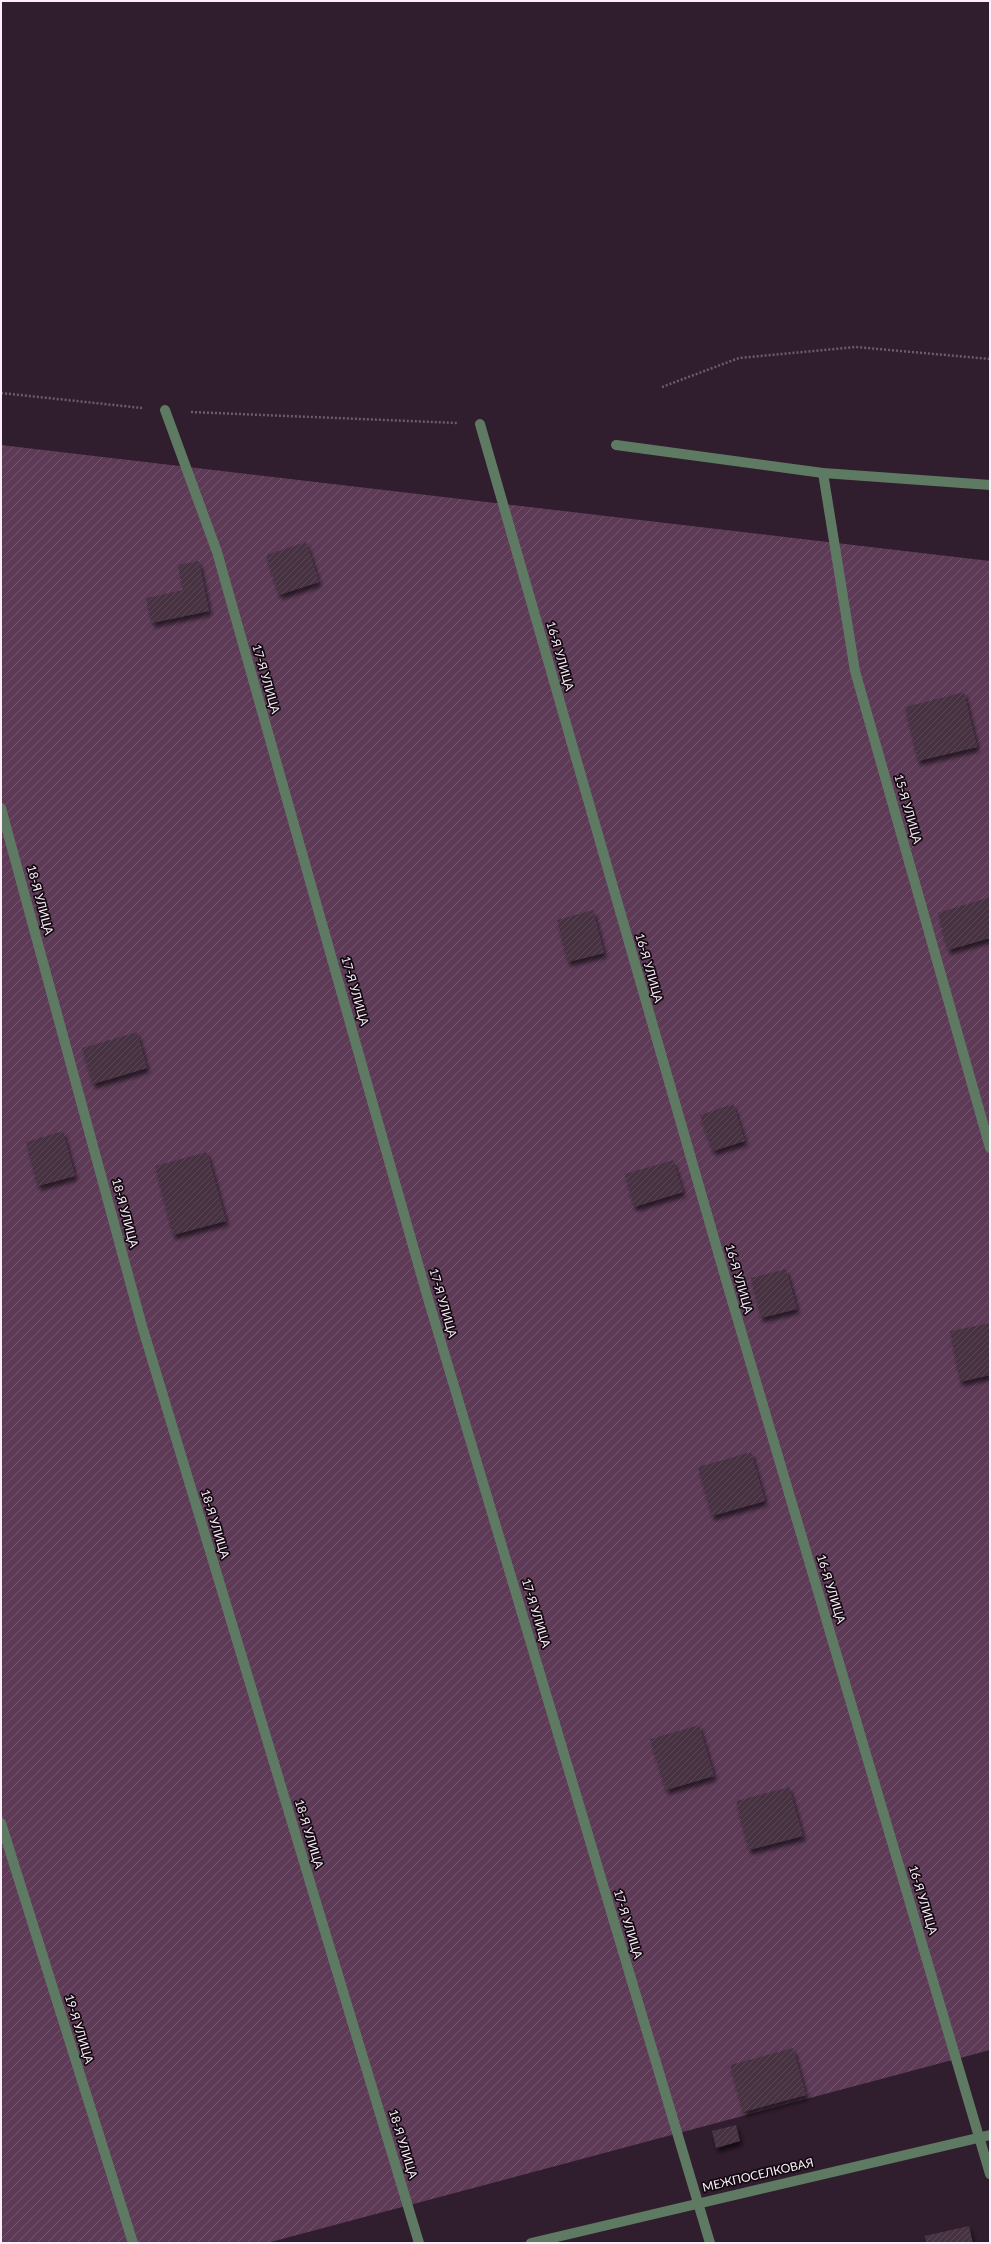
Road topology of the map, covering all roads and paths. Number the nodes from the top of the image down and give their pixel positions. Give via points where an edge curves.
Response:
1 (990, 359) edge
2 (662, 387) dead end
3 (1, 393) edge
4 (165, 410) junction
5 (480, 424) joint
6 (616, 445) dead end
7 (823, 473) junction
8 (990, 486) edge
9 (1, 808) edge
10 (990, 1148) edge
11 (1, 1823) edge
12 (985, 2137) edge
13 (990, 2174) edge
14 (698, 2202) junction
15 (133, 2243) edge
16 (419, 2243) edge
17 (531, 2243) edge
18 (710, 2243) edge

1 - 2 path via 856,347 739,358
3 - 4 path
4 - 5 path
4 - 14 street, 17-Я УЛИЦА via 216,552 429,1300
5 - 12 street, 16-Я УЛИЦА via 726,1280
6 - 7 street
7 - 8 street
7 - 10 street, 15-Я УЛИЦА via 855,671
9 - 16 street, 18-Я УЛИЦА via 142,1326
11 - 15 street, 19-Я УЛИЦА
12 - 13 street, 16-Я УЛИЦА
12 - 14 street, МЕЖПОСЕЛКОВАЯ
14 - 17 street, МЕЖПОСЕЛКОВАЯ
14 - 18 street, 17-Я УЛИЦА

